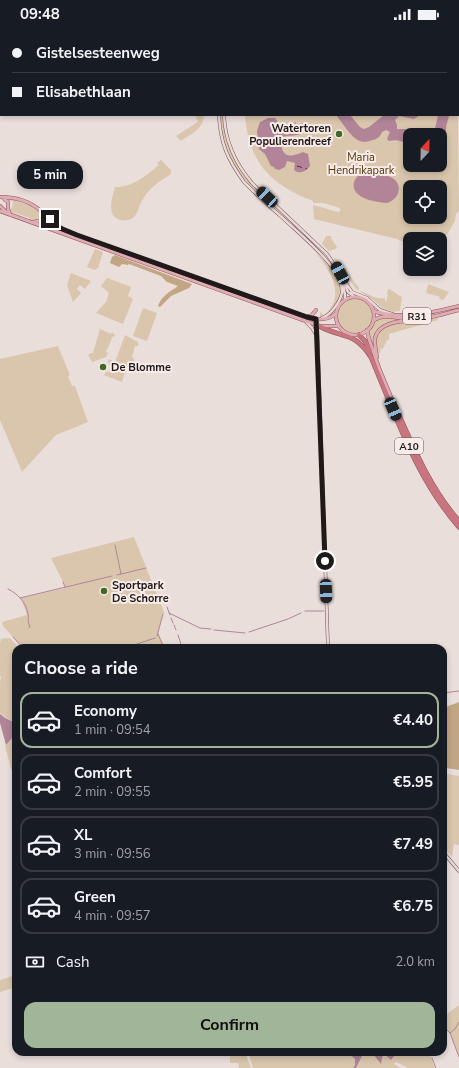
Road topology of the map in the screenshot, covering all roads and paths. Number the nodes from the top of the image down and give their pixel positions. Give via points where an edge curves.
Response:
1 (219, 116) edge
2 (224, 116) edge
3 (1, 197) edge
4 (0, 202) edge
5 (0, 206) edge
6 (0, 211) edge
7 (43, 213) junction
8 (9, 214) junction
9 (50, 219) junction
10 (30, 222) junction
11 (41, 222) junction
12 (340, 273) junction
13 (341, 283) junction
14 (355, 297) junction
15 (345, 299) junction
16 (459, 306) edge
17 (316, 310) dead end
18 (373, 310) junction
19 (459, 310) edge
20 (336, 313) junction
21 (394, 315) junction
22 (307, 317) junction
23 (316, 319) junction
24 (410, 320) junction
25 (373, 321) junction
26 (306, 322) junction
27 (318, 326) junction
28 (339, 326) junction
29 (367, 330) junction
30 (358, 335) junction
31 (317, 336) junction
32 (371, 357) junction
33 (377, 362) junction
34 (394, 404) joint
35 (459, 521) edge
36 (459, 527) edge
37 (328, 644) edge
38 (447, 857) edge
39 (459, 871) edge

1 - 13 main road via 220,132 233,167 244,182 323,256
2 - 12 main road via 226,136 243,172 324,251
3 - 4 main road
3 - 7 main road via 24,201
3 - 8 main road via 8,202
5 - 8 main road
6 - 8 main road
7 - 9 main road
7 - 11 main road via 44,218
8 - 10 main road
9 - 11 main road
9 - 22 main road via 68,232
10 - 11 main road
10 - 26 main road
12 - 14 main road via 348,292
12 - 21 main road via 352,292 367,298 380,310
13 - 15 main road
13 - 23 main road via 341,296 335,307 326,316
14 - 15 main road
14 - 18 main road, R31 via 366,300
15 - 20 main road via 338,306
16 - 21 main road, R31 via 421,315
17 - 22 main road
18 - 21 main road, R31
18 - 25 main road
19 - 24 main road, R31
20 - 23 main road via 330,318
20 - 28 main road
22 - 23 main road
23 - 27 main road
24 - 25 main road, R31 via 384,316
24 - 33 main road, A10 via 392,322 378,331 375,339
25 - 29 main road
26 - 27 main road
26 - 31 main road
27 - 28 main road
27 - 31 main road
27 - 32 highway, A10 via 354,339 364,346
28 - 30 main road via 349,334
29 - 30 main road
29 - 33 main road, A10
30 - 32 highway, A10 via 365,341
31 - 37 main road
32 - 36 highway, A10 via 422,475
33 - 34 main road, A10
34 - 35 highway, A10 via 429,479
38 - 39 main road

